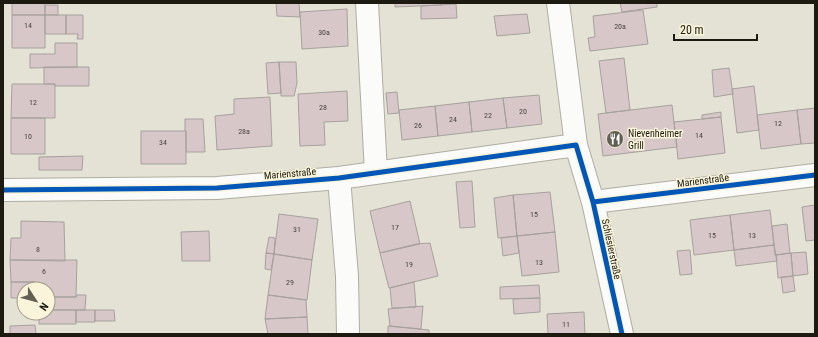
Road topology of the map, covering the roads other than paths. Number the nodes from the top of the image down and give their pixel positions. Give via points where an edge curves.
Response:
1 (367, 3) edge
2 (558, 3) edge
3 (576, 145) junction
4 (376, 173) junction
5 (815, 175) edge
6 (339, 178) junction
7 (3, 190) edge
8 (593, 202) junction
9 (348, 334) edge
10 (622, 334) edge

1 - 4 street
2 - 3 street, Schlesierstraße
3 - 4 street, Marienstraße
3 - 8 street, Schlesierstraße
4 - 6 street, Marienstraße
5 - 8 street, Marienstraße
6 - 7 street, Marienstraße via 217,188
6 - 9 street via 347,276
8 - 10 street, Schlesierstraße

